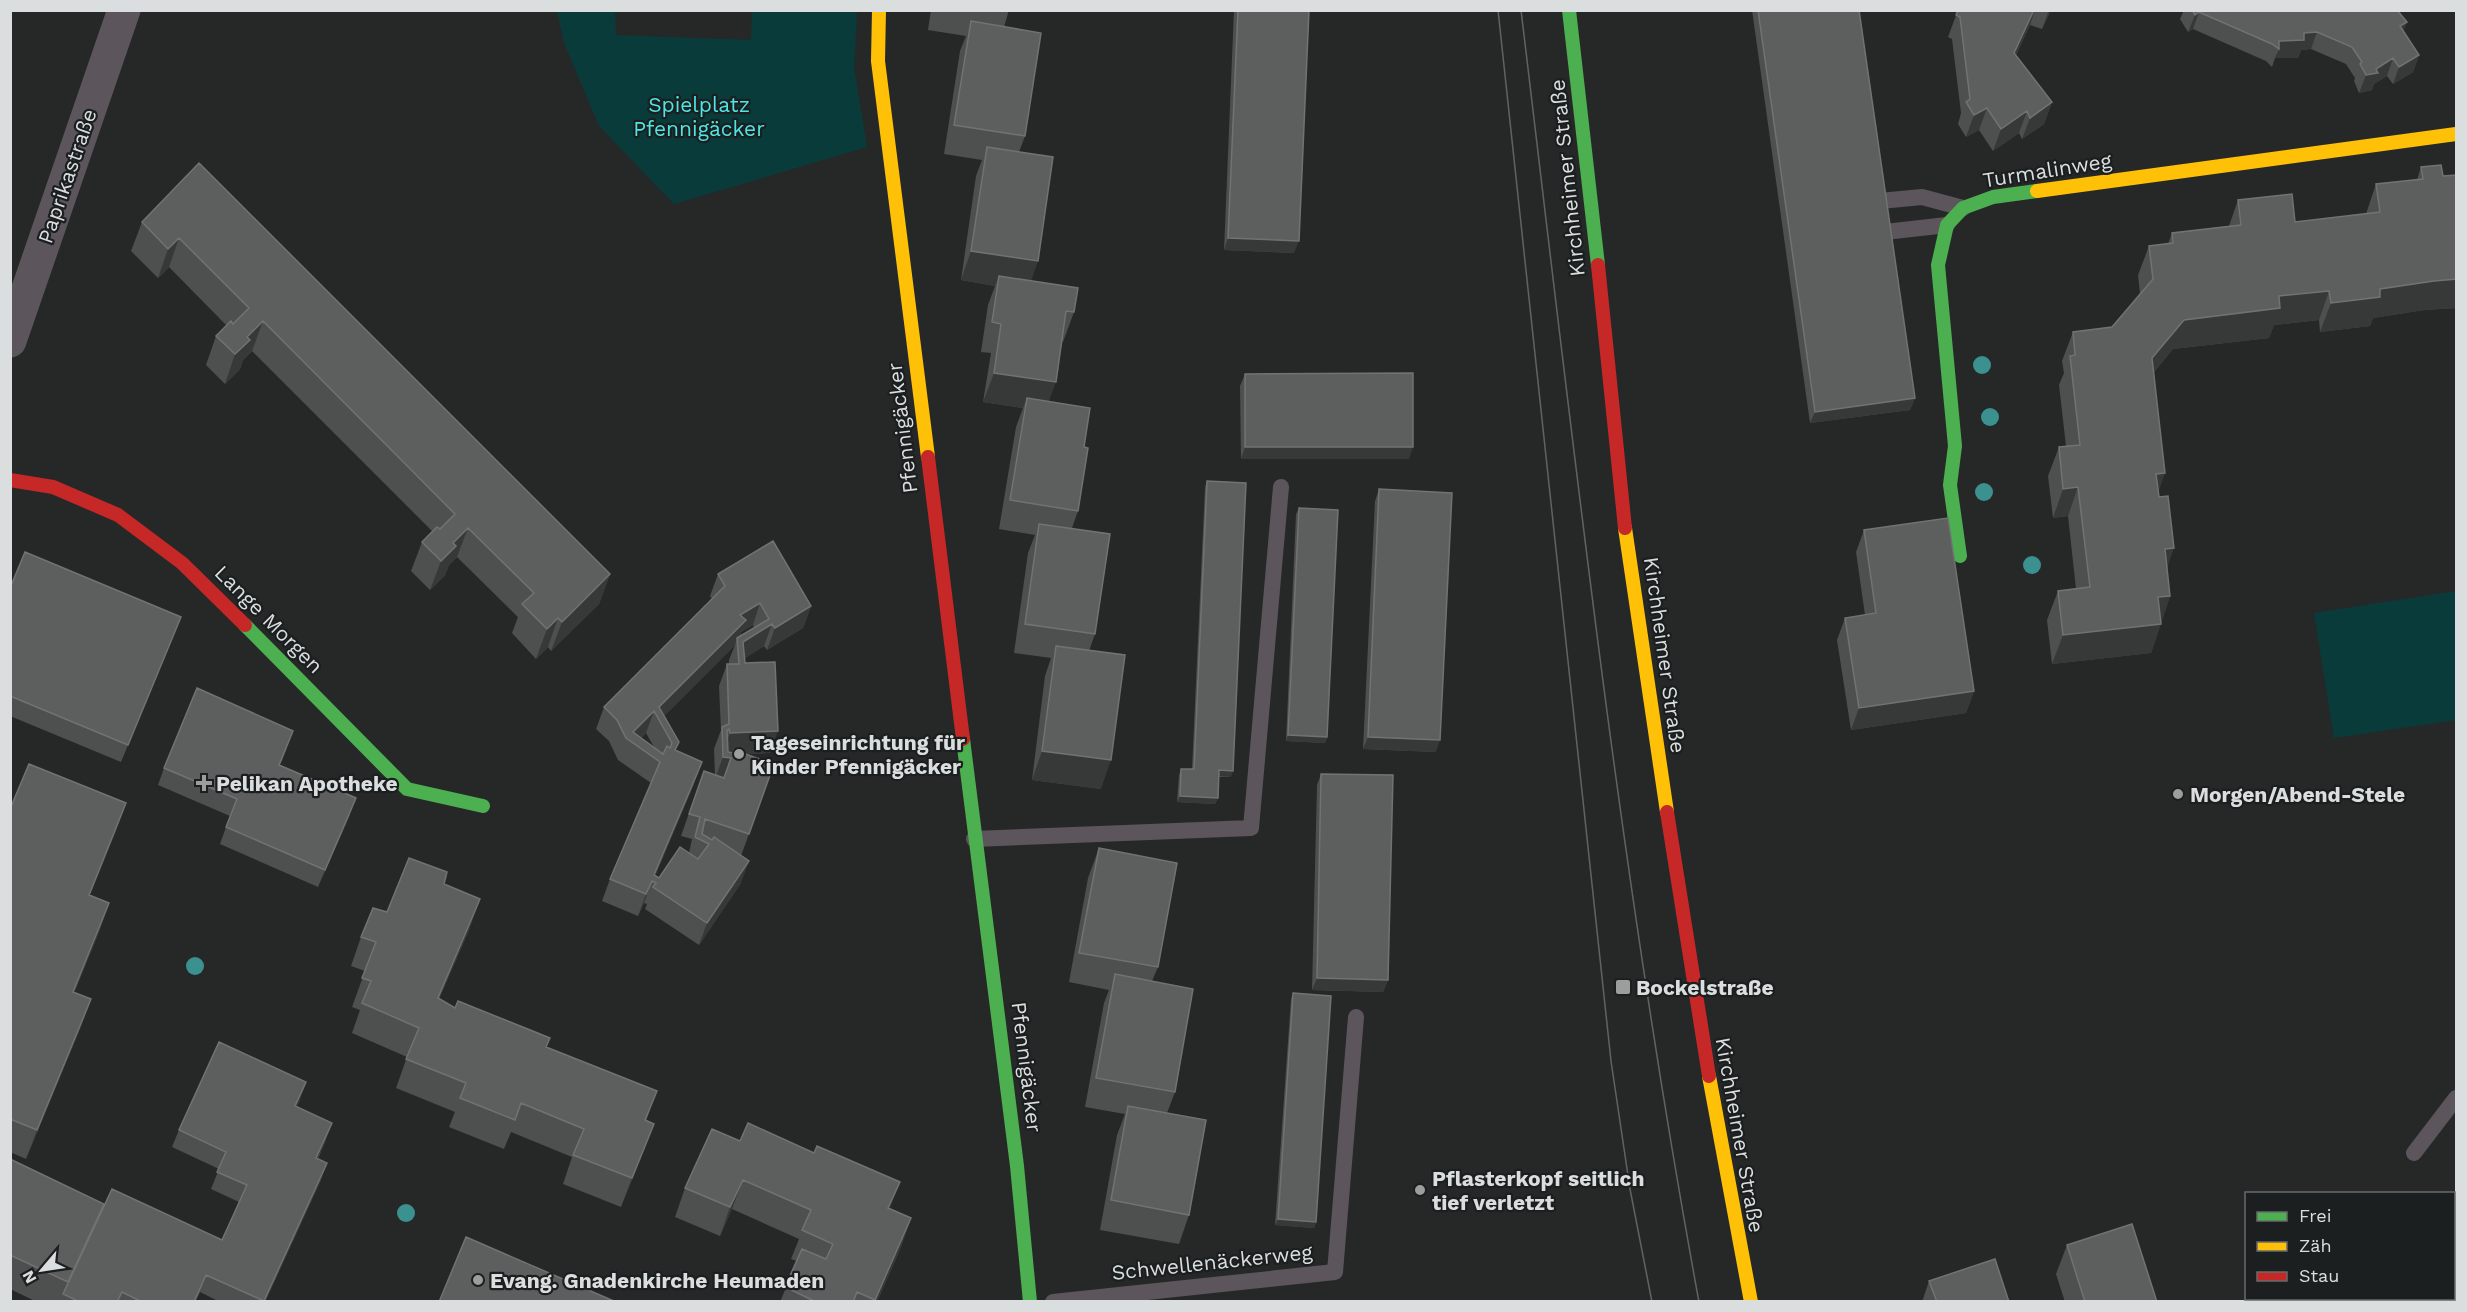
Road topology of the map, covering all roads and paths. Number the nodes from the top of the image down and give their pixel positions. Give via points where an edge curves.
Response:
1 (124, 10) edge
2 (879, 10) edge
3 (1569, 10) edge
4 (2457, 134) edge
5 (1880, 201) edge
6 (1963, 208) junction
7 (1947, 225) junction
8 (1885, 232) edge
9 (10, 341) edge
10 (10, 480) edge
11 (1281, 487) dead end
12 (1960, 556) dead end
13 (483, 806) dead end
14 (974, 839) junction
15 (1356, 1017) dead end
16 (2457, 1098) edge
17 (2414, 1153) dead end
18 (1030, 1302) edge
19 (1053, 1302) edge
20 (1751, 1302) edge

1 - 9 street, Paprikastraße
2 - 14 street, Pfennigäcker via 878,60
3 - 20 street, Kirchheimer Straße via 1640,640 1699,1021
4 - 6 street, Turmalinweg via 1993,197
5 - 6 lane via 1922,197
6 - 7 street, Turmalinweg
7 - 8 lane
7 - 12 street via 1938,265 1955,446 1950,485
10 - 13 street, Lange Morgen via 53,487 118,515 182,563 407,789
11 - 14 lane via 1251,828
14 - 18 street, Pfennigäcker via 1017,1166
15 - 19 lane, Schwellenäckerweg via 1335,1272
16 - 17 lane

